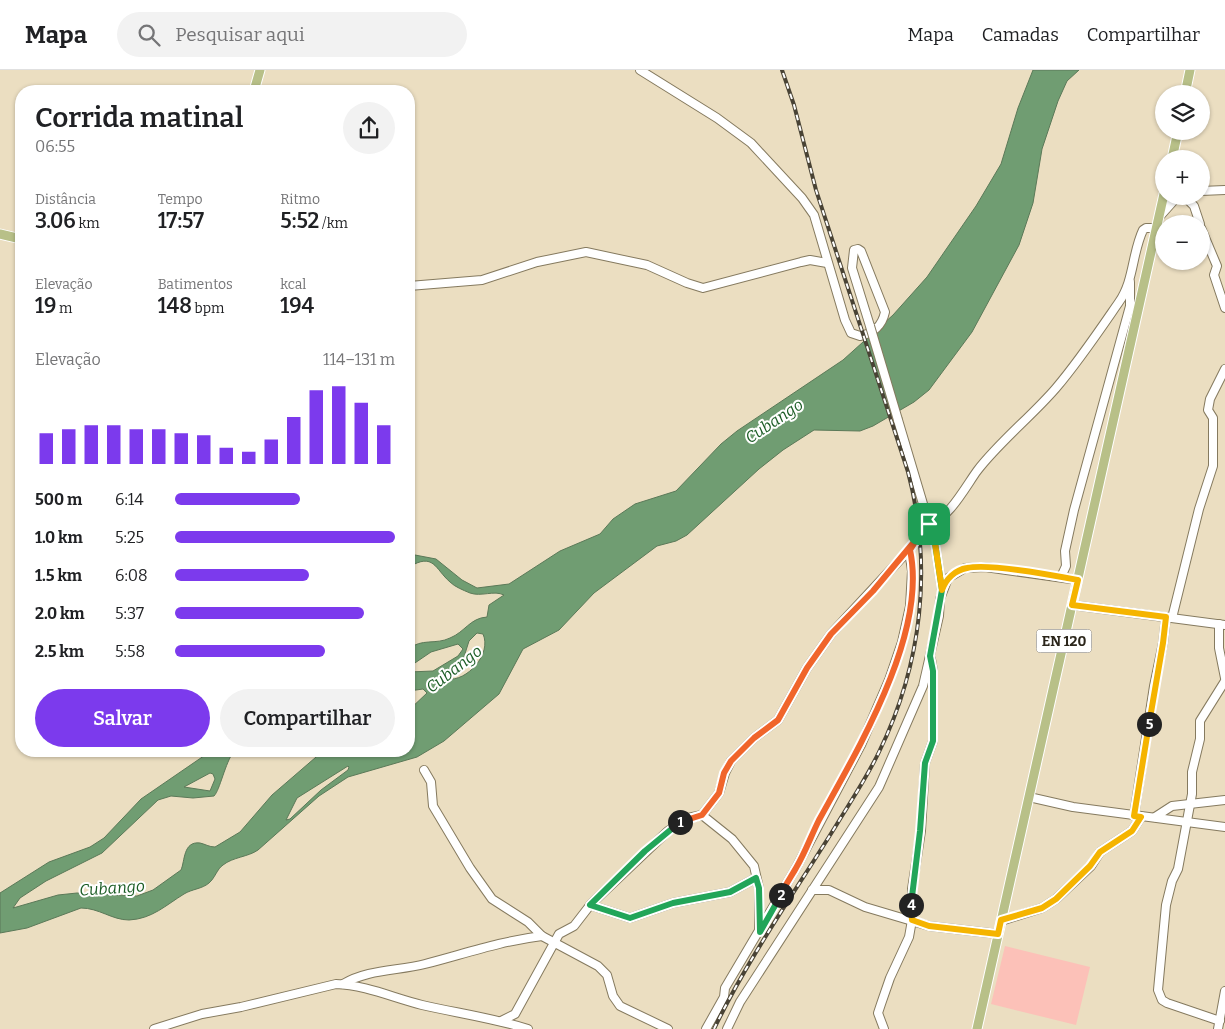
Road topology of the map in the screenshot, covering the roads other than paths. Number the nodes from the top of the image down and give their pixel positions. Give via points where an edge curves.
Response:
1 (260, 70) edge
2 (640, 70) edge
3 (1190, 70) edge
4 (256, 85) edge
5 (1187, 85) edge
6 (1225, 190) edge
7 (1210, 191) edge
8 (1169, 205) edge
9 (1162, 215) edge
10 (1155, 226) edge
11 (0, 234) edge
12 (1155, 234) edge
13 (15, 238) edge
14 (1210, 249) edge
15 (827, 263) junction
16 (1130, 280) junction
17 (415, 286) edge
18 (1225, 308) edge
19 (1225, 369) edge
20 (929, 524) junction
21 (910, 550) junction
22 (1061, 577) junction
23 (1078, 580) junction
24 (942, 590) junction
25 (1072, 605) junction
26 (1169, 617) junction
27 (1222, 624) edge
28 (930, 656) junction
29 (1225, 679) edge
30 (424, 770) dead end
31 (1029, 797) junction
32 (1225, 800) edge
33 (1190, 804) junction
34 (702, 815) junction
35 (1137, 817) junction
36 (1155, 817) junction
37 (1186, 823) junction
38 (1225, 827) edge
39 (756, 878) junction
40 (812, 890) junction
41 (590, 905) junction
42 (912, 920) junction
43 (1001, 920) junction
44 (760, 932) junction
45 (998, 934) junction
46 (542, 936) junction
47 (554, 942) junction
48 (343, 984) junction
49 (1225, 991) edge
50 (1220, 1020) junction
51 (501, 1025) edge
52 (154, 1029) edge
53 (528, 1029) edge
54 (668, 1029) edge
55 (706, 1029) edge
56 (728, 1029) edge
57 (884, 1029) edge
58 (977, 1029) edge
59 (1218, 1029) edge

1 - 4 main road
2 - 15 street via 751,143 811,211
3 - 5 main road
6 - 7 street
8 - 9 street
10 - 16 street via 1142,233
11 - 13 main road
12 - 23 main road, EN 120
14 - 18 street via 1217,266 1214,275
15 - 17 street via 810,260 703,288 647,266 586,252 537,262 482,280
15 - 20 street, bridge via 848,329 853,334 864,336 879,327 885,312 862,251 855,249 851,262 870,326 898,420
16 - 20 street via 1120,302 1055,389 976,471 944,514
16 - 22 street via 1130,306 1074,510 1065,551 1066,566
19 - 26 street via 1208,410 1213,418 1213,466
20 - 21 street
20 - 24 street
21 - 34 street via 831,634 807,668 778,720 731,761 719,793
21 - 44 street via 910,606 889,680 861,745
22 - 23 street
22 - 24 street via 984,567 965,568 948,578
23 - 25 main road, EN 120
24 - 28 street
25 - 26 street
25 - 31 main road, EN 120
26 - 27 street
26 - 35 street via 1154,686
27 - 29 street via 1220,648
28 - 40 street via 923,686 879,787
28 - 42 street via 933,741 925,763 912,889
29 - 33 street via 1200,721
30 - 46 street via 432,786 433,806 474,875 495,902 528,922
31 - 35 street via 1073,808
31 - 43 main road, EN 120
32 - 33 street
33 - 36 street via 1172,806
33 - 37 street
34 - 39 street via 732,839 754,866
34 - 41 street via 688,818 668,831
35 - 36 street
35 - 43 street via 1132,831 1100,852 1056,899 1042,908
36 - 37 street
37 - 38 street
37 - 50 street via 1178,868 1166,905 1158,990 1167,1003
39 - 41 street via 730,892 673,903 630,918
39 - 44 street
40 - 42 street via 829,890 865,907
40 - 56 street via 740,1002
41 - 47 street via 574,926
42 - 45 street via 929,926
42 - 57 street via 910,937 890,978 878,1013
43 - 45 main road, EN 120
44 - 55 street via 725,988 724,997
45 - 58 main road, EN 120
46 - 47 street
46 - 48 street via 382,971
47 - 51 street via 515,1014
47 - 54 street via 598,966 607,975 613,996 620,1006
48 - 51 street
48 - 52 street via 315,987
49 - 50 street
50 - 59 street
51 - 53 street

